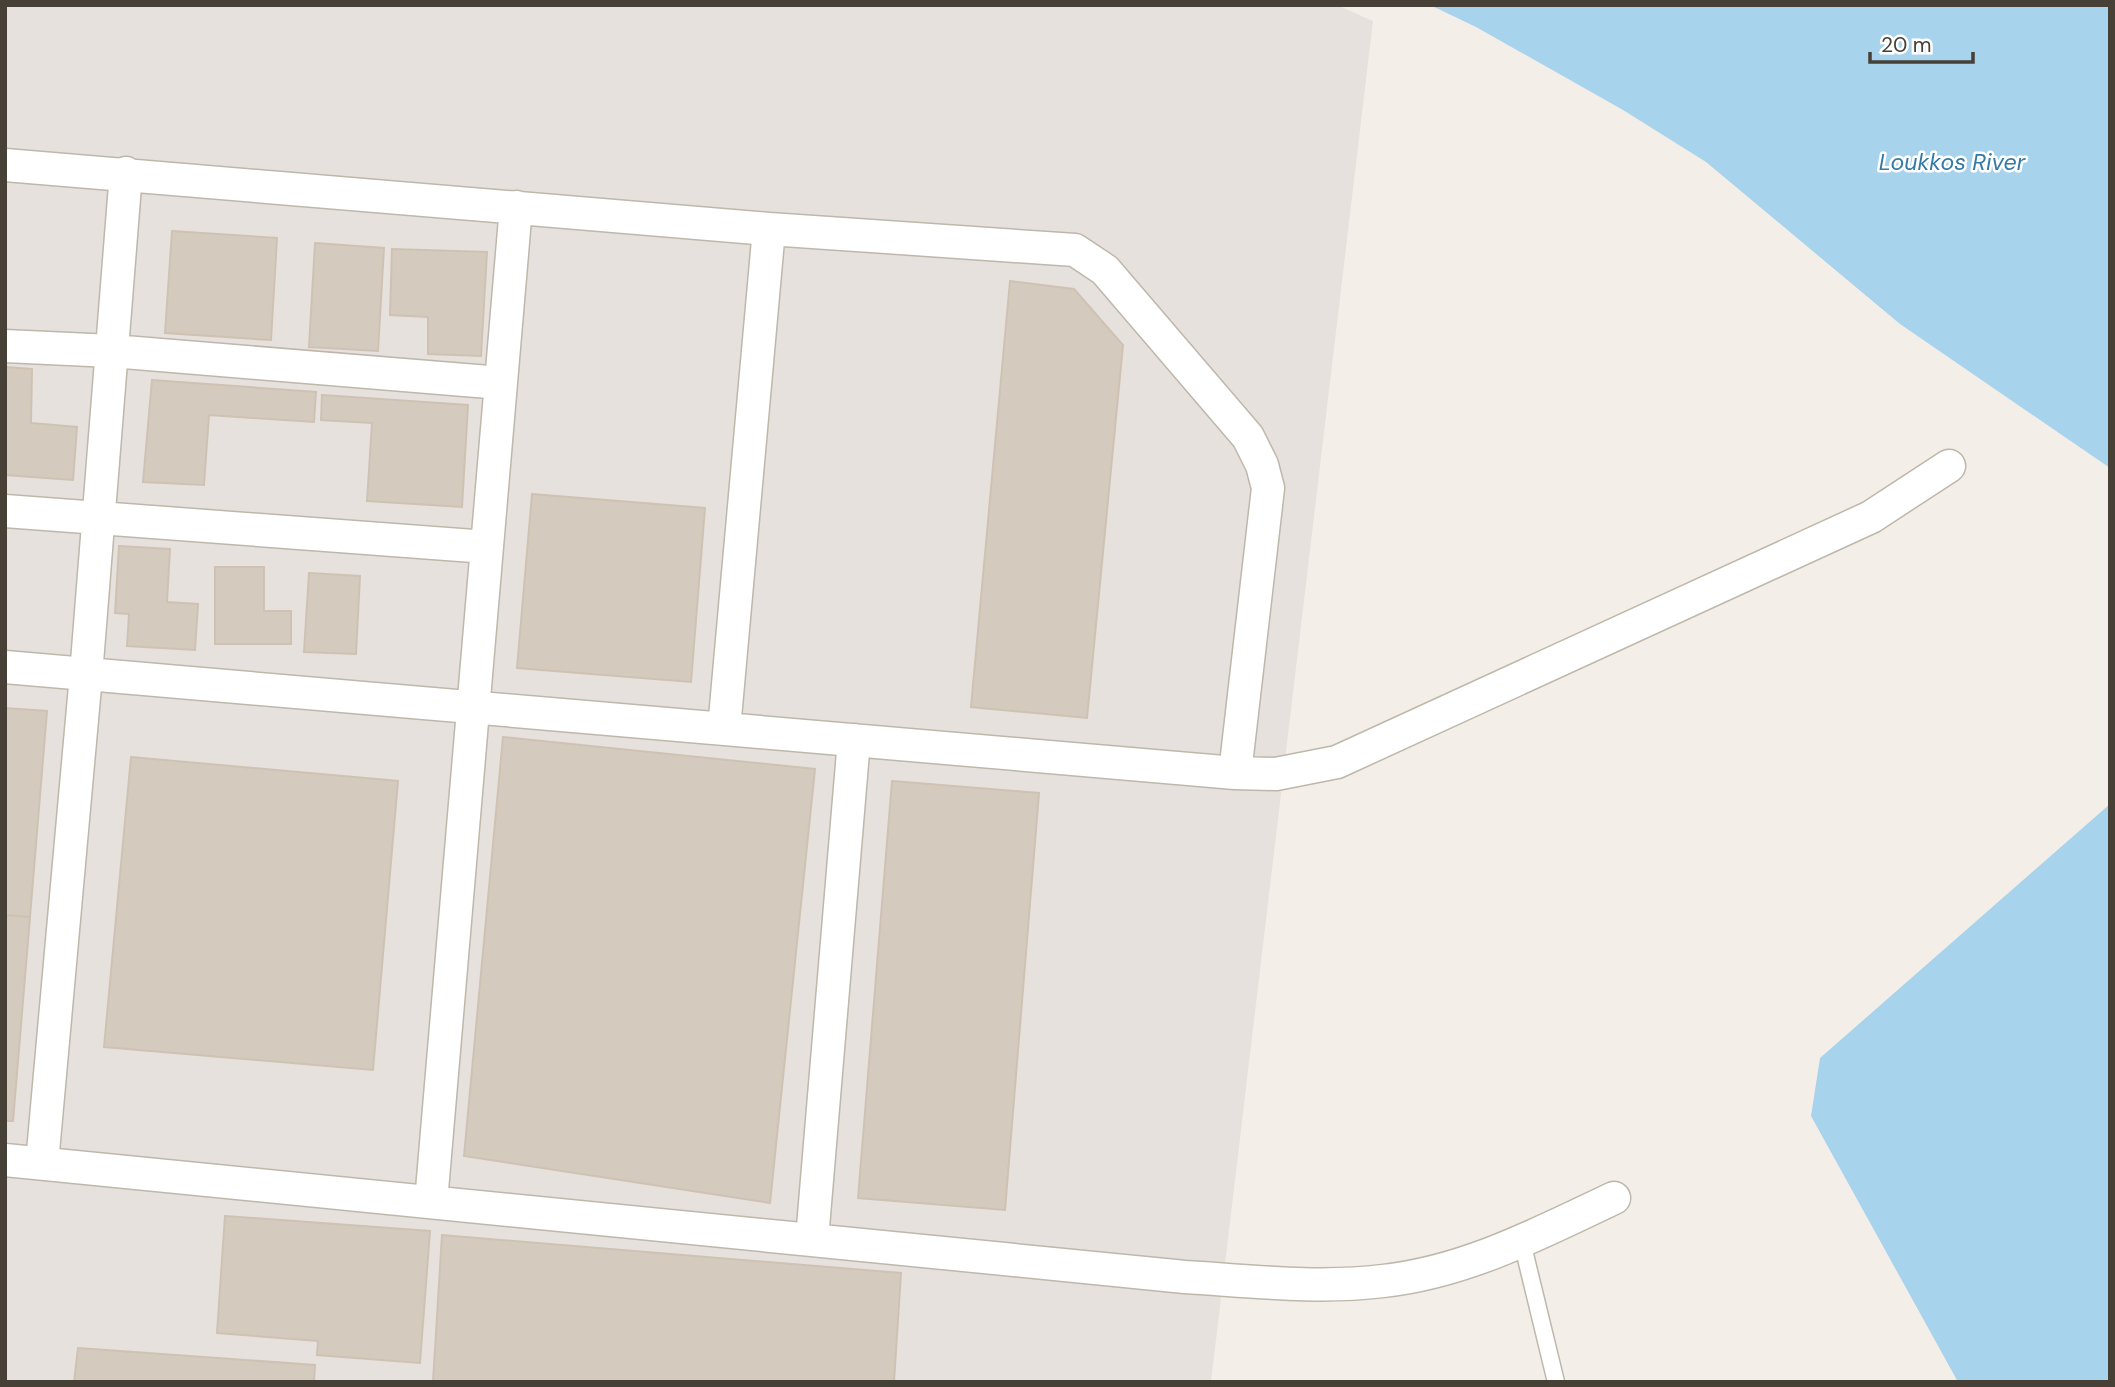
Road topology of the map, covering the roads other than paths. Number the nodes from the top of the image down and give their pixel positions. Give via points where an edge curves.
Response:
1 (5, 165) edge
2 (126, 173) junction
3 (516, 207) junction
4 (769, 229) junction
5 (5, 346) edge
6 (112, 351) junction
7 (501, 383) junction
8 (1949, 466) dead end
9 (5, 511) edge
10 (99, 518) junction
11 (487, 547) junction
12 (5, 667) edge
13 (86, 675) junction
14 (473, 708) junction
15 (724, 729) junction
16 (854, 740) junction
17 (1235, 773) junction
18 (5, 1160) edge
19 (42, 1163) junction
20 (1614, 1198) dead end
21 (431, 1202) junction
22 (812, 1239) junction
23 (1522, 1242) junction
24 (1556, 1382) edge

1 - 2 street
2 - 3 street
2 - 6 street
3 - 4 street
3 - 7 street
4 - 15 street
4 - 17 street via 1075,250 1091,258 1123,291 1248,437 1268,488
5 - 6 street
6 - 7 street
6 - 10 street
7 - 11 street
8 - 17 street via 1871,517 1337,762 1276,774
9 - 10 street
10 - 11 street
10 - 13 street
11 - 14 street
12 - 13 street
13 - 14 street
13 - 19 street
14 - 15 street
14 - 21 street
15 - 16 street
16 - 17 street
16 - 22 street
18 - 19 street
19 - 21 street
20 - 23 street
21 - 22 street
22 - 23 street via 1309,1286 1385,1281 1470,1262
23 - 24 lane

